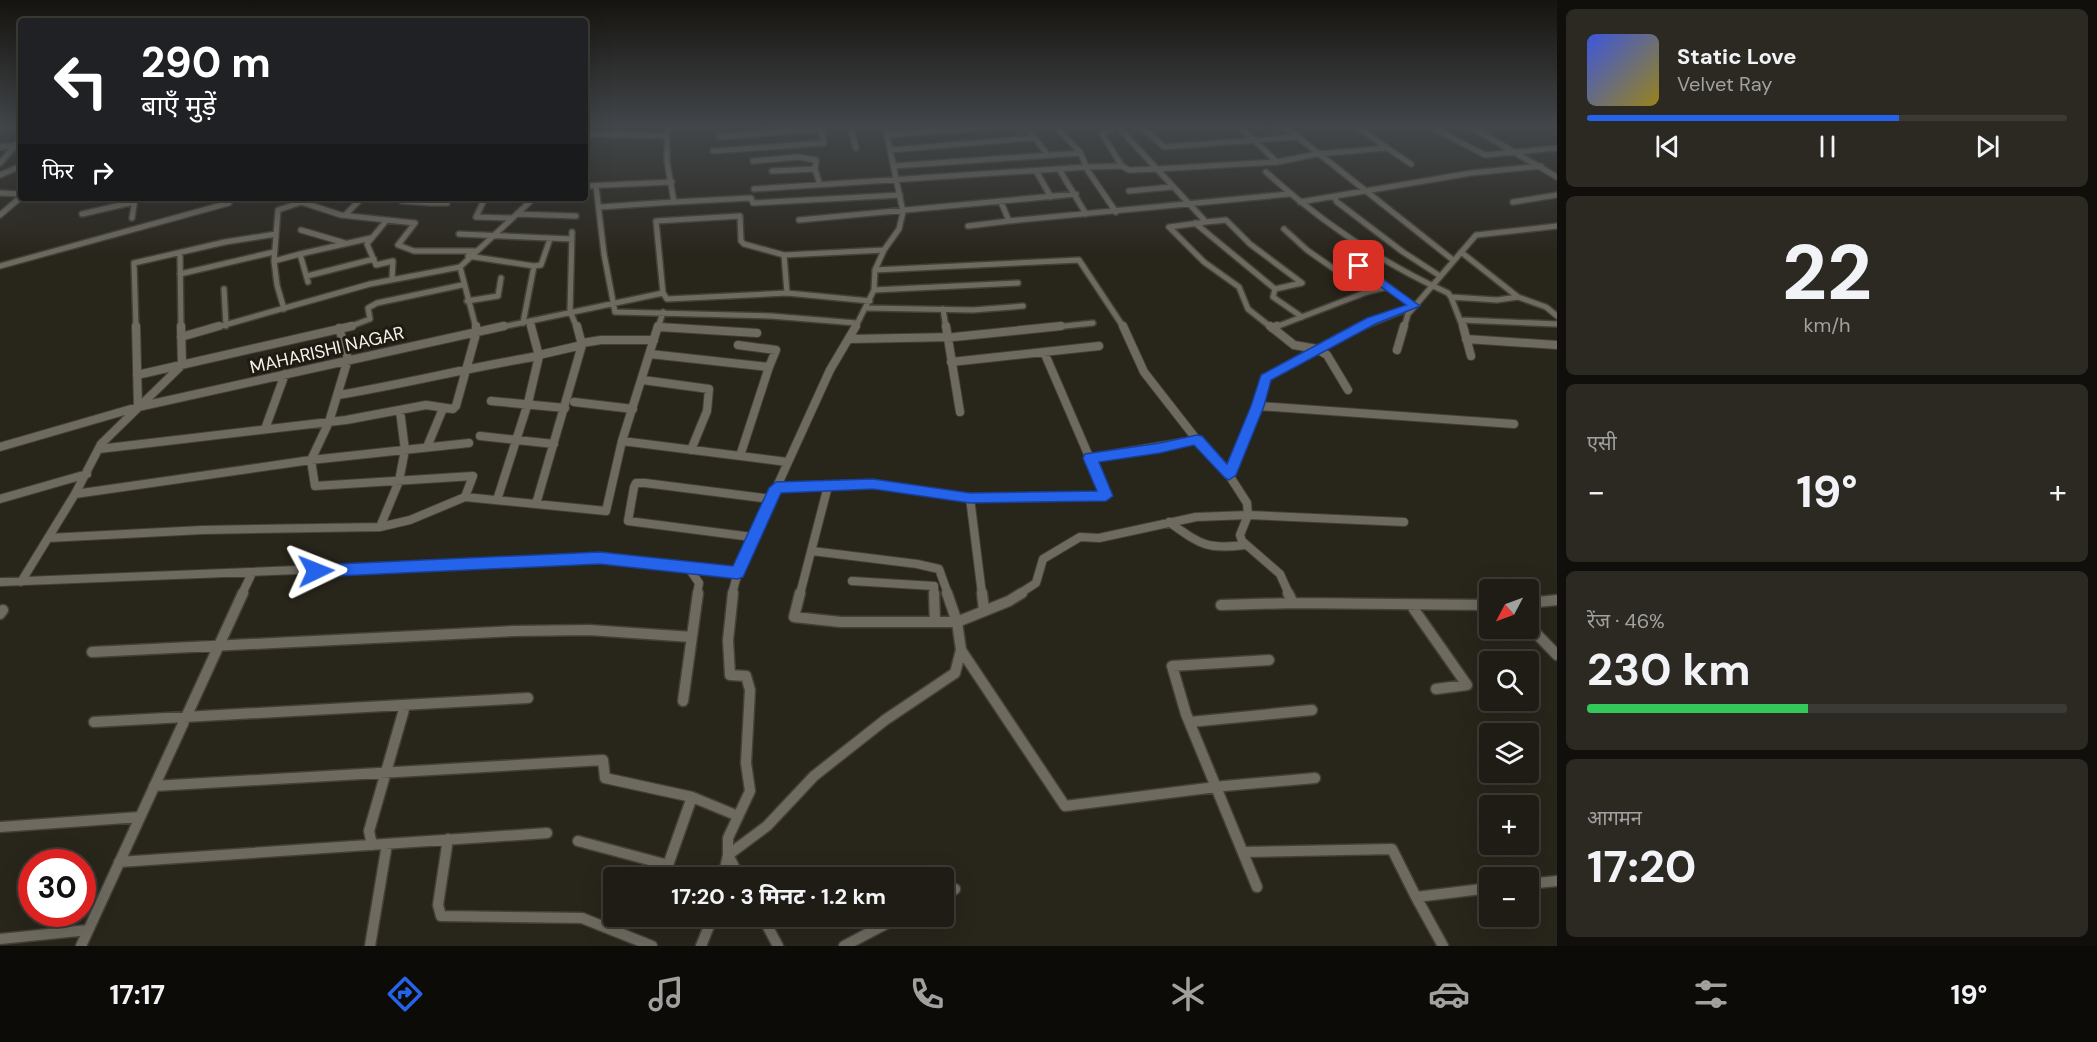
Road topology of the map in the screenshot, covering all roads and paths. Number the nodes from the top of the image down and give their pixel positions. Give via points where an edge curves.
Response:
1 (669, 170) edge
2 (784, 170) edge
3 (816, 170) edge
4 (895, 170) edge
5 (1046, 170) edge
6 (1060, 170) edge
7 (1090, 170) edge
8 (1158, 170) edge
9 (1339, 170) edge
10 (1500, 170) edge
11 (772, 171) dead end
12 (1036, 171) junction
13 (1266, 172) dead end
14 (897, 181) junction
15 (672, 182) junction
16 (820, 185) junction
17 (588, 186) edge
18 (596, 186) junction
19 (1172, 187) junction
20 (754, 189) dead end
21 (1129, 191) dead end
22 (1369, 192) junction
23 (0, 194) edge
24 (1076, 194) junction
25 (1289, 194) junction
26 (900, 195) junction
27 (1557, 195) edge
28 (18, 196) edge
29 (1051, 197) junction
30 (1334, 197) junction
31 (18, 199) edge
32 (131, 201) edge
33 (135, 201) edge
34 (304, 201) edge
35 (360, 201) edge
36 (437, 201) edge
37 (484, 201) edge
38 (531, 201) edge
39 (229, 202) dead end
40 (301, 202) junction
41 (674, 202) junction
42 (1001, 202) junction
43 (1300, 202) junction
44 (1513, 202) dead end
45 (447, 203) dead end
46 (1187, 204) junction
47 (600, 207) junction
48 (903, 212) junction
49 (1116, 212) junction
50 (82, 214) dead end
51 (346, 214) junction
52 (1086, 214) junction
53 (0, 215) edge
54 (516, 216) junction
55 (576, 216) dead end
56 (132, 218) dead end
57 (799, 220) dead end
58 (386, 221) junction
59 (1009, 221) junction
60 (1206, 222) junction
61 (1195, 223) junction
62 (968, 226) dead end
63 (1557, 226) edge
64 (1284, 229) dead end
65 (301, 230) dead end
66 (276, 234) junction
67 (459, 234) dead end
68 (493, 236) junction
69 (371, 238) junction
70 (550, 239) junction
71 (347, 243) junction
72 (884, 250) junction
73 (475, 251) junction
74 (274, 252) junction
75 (1461, 252) junction
76 (180, 253) junction
77 (300, 254) junction
78 (784, 255) junction
79 (1345, 255) dead end
80 (468, 256) junction
81 (374, 259) junction
82 (1454, 260) junction
83 (274, 261) junction
84 (0, 266) edge
85 (534, 266) junction
86 (460, 267) junction
87 (876, 270) junction
88 (180, 274) junction
89 (1440, 276) junction
90 (501, 278) dead end
91 (392, 279) junction
92 (1018, 283) dead end
93 (462, 285) junction
94 (1431, 286) junction
95 (1387, 287) junction
96 (224, 289) dead end
97 (1275, 289) junction
98 (874, 290) junction
99 (1367, 292) junction
100 (663, 293) junction
101 (787, 293) junction
102 (1451, 297) junction
103 (1518, 297) junction
104 (467, 301) junction
105 (613, 303) junction
106 (868, 304) junction
107 (1023, 306) dead end
108 (1414, 306) junction
109 (284, 309) junction
110 (943, 309) junction
111 (570, 312) junction
112 (663, 312) junction
113 (1557, 316) edge
114 (1302, 317) junction
115 (1461, 320) junction
116 (526, 322) junction
117 (856, 323) junction
118 (1093, 323) dead end
119 (1557, 324) edge
120 (226, 326) junction
121 (659, 327) junction
122 (339, 328) junction
123 (1272, 328) junction
124 (477, 332) junction
125 (758, 333) dead end
126 (181, 337) junction
127 (946, 337) junction
128 (849, 339) junction
129 (1466, 339) junction
130 (654, 340) junction
131 (582, 344) junction
132 (738, 345) dead end
133 (1557, 345) edge
134 (1099, 346) dead end
135 (1317, 349) junction
136 (1397, 350) dead end
137 (1044, 352) junction
138 (650, 354) junction
139 (539, 356) junction
140 (1471, 356) dead end
141 (348, 359) junction
142 (951, 362) junction
143 (182, 365) junction
144 (769, 367) junction
145 (465, 368) junction
146 (285, 374) junction
147 (137, 375) junction
148 (643, 380) junction
149 (1348, 390) dead end
150 (338, 395) junction
151 (491, 401) dead end
152 (574, 402) dead end
153 (528, 403) junction
154 (1258, 406) junction
155 (138, 407) junction
156 (565, 408) junction
157 (633, 409) junction
158 (400, 411) junction
159 (442, 411) dead end
160 (960, 412) dead end
161 (329, 422) junction
162 (1514, 424) dead end
163 (265, 429) junction
164 (480, 436) dead end
165 (517, 440) junction
166 (1197, 440) junction
167 (622, 441) junction
168 (469, 443) dead end
169 (554, 444) junction
170 (0, 447) edge
171 (427, 447) junction
172 (99, 449) junction
173 (405, 450) junction
174 (691, 450) junction
175 (740, 456) junction
176 (1090, 458) junction
177 (311, 460) junction
178 (787, 462) junction
179 (87, 474) junction
180 (1229, 475) junction
181 (399, 481) junction
182 (828, 486) junction
183 (776, 488) junction
184 (75, 494) junction
185 (465, 497) junction
186 (970, 498) junction
187 (0, 499) edge
188 (771, 499) junction
189 (498, 500) junction
190 (536, 504) junction
191 (1248, 515) junction
192 (1169, 522) junction
193 (1404, 522) dead end
194 (380, 527) junction
195 (752, 537) junction
196 (48, 538) junction
197 (1245, 545) junction
198 (812, 551) junction
199 (688, 567) junction
200 (738, 572) junction
201 (252, 573) junction
202 (852, 581) dead end
203 (0, 582) edge
204 (21, 582) junction
205 (1557, 600) edge
206 (1539, 602) edge
207 (1293, 603) junction
208 (1221, 605) dead end
209 (1411, 605) junction
210 (1479, 605) edge
211 (984, 610) junction
212 (935, 622) junction
213 (957, 622) junction
214 (1539, 636) edge
215 (693, 637) junction
216 (218, 648) junction
217 (961, 650) junction
218 (92, 652) dead end
219 (1557, 655) edge
220 (1269, 660) dead end
221 (1436, 689) dead end
222 (528, 698) dead end
223 (683, 701) dead end
224 (405, 706) junction
225 (1312, 710) dead end
226 (185, 718) junction
227 (94, 722) dead end
228 (1190, 722) junction
229 (388, 771) junction
230 (1315, 778) dead end
231 (154, 786) junction
232 (1216, 787) junction
233 (692, 797) junction
234 (738, 816) junction
235 (140, 817) junction
236 (0, 827) edge
237 (547, 833) dead end
238 (448, 839) junction
239 (578, 841) dead end
240 (387, 844) junction
241 (372, 845) junction
242 (1243, 852) junction
243 (728, 855) junction
244 (119, 862) junction
245 (725, 867) edge
246 (734, 867) edge
247 (1557, 881) edge
248 (1539, 883) edge
249 (1257, 887) dead end
250 (1479, 889) edge
251 (1416, 897) junction
252 (709, 927) edge
253 (768, 927) edge
254 (880, 927) edge
255 (88, 930) junction
256 (0, 939) edge
257 (81, 946) edge
258 (370, 946) edge
259 (652, 946) edge
260 (701, 946) edge
261 (778, 946) edge
262 (844, 946) edge
263 (1443, 946) edge

1 - 15 street
2 - 11 street
3 - 16 street
4 - 14 street
5 - 12 street
6 - 24 street
7 - 49 street
8 - 19 street
9 - 22 street
10 - 22 street
12 - 14 street
12 - 29 street
13 - 25 street
14 - 16 street
14 - 26 street
15 - 18 street
15 - 41 street
16 - 20 street
17 - 18 street
18 - 47 street
19 - 21 street
19 - 46 street
22 - 30 street
22 - 82 street
23 - 28 street
24 - 29 street
24 - 52 street
25 - 43 street
25 - 46 street
26 - 41 street via 753,203 751,198
26 - 48 street
27 - 44 street
29 - 42 street
30 - 43 street
30 - 89 street
31 - 53 street
32 - 50 street
33 - 56 street
34 - 40 street
35 - 51 street
36 - 45 street
37 - 54 street via 476,217
38 - 54 street
39 - 84 street
40 - 51 street
40 - 66 street via 278,210
41 - 47 street
42 - 48 street
42 - 59 street
43 - 94 street via 1377,257
46 - 49 street
46 - 60 street
47 - 105 street
48 - 57 street
48 - 72 street via 899,229
49 - 52 street
51 - 58 street
52 - 59 street
54 - 55 street
54 - 68 street
58 - 69 street
58 - 73 street via 415,223 398,245 414,251
59 - 62 street
60 - 61 street
60 - 97 street via 1226,220 1250,244 1302,283
61 - 97 street
61 - 123 street via 1169,227 1204,262 1239,286 1248,309
63 - 75 street via 1476,235
64 - 99 street
65 - 71 street
66 - 74 street
66 - 76 street
67 - 68 street
68 - 70 street
68 - 73 street
69 - 71 street
69 - 81 street via 367,244
70 - 85 street via 541,265
70 - 111 street via 572,236
71 - 77 street
72 - 78 street
72 - 87 street
73 - 80 street
74 - 83 street
74 - 88 street
75 - 82 street
75 - 103 street
76 - 88 street
76 - 147 street via 134,263
77 - 81 street via 308,279
77 - 83 street
78 - 100 street via 744,244 740,216 656,221
78 - 101 street
79 - 95 street
80 - 85 street
80 - 86 street
81 - 91 street via 376,265 393,261
82 - 89 street
83 - 109 street
85 - 116 street
86 - 91 street
86 - 93 street
87 - 98 street
87 - 166 street via 1078,260 1123,326 1144,372
88 - 126 street
89 - 94 street
90 - 104 street via 498,296
91 - 109 street
92 - 98 street
93 - 104 street
93 - 122 street via 377,303 368,308 370,319
94 - 102 street
94 - 108 street
95 - 99 street
95 - 108 street
96 - 120 street
97 - 114 street via 1273,297
98 - 106 street
99 - 114 street
100 - 101 street via 667,299
100 - 105 street, MAHARISHI NAGAR
101 - 106 street
102 - 103 street
102 - 115 street
103 - 113 street via 1546,307
104 - 124 street
105 - 111 street, MAHARISHI NAGAR
105 - 112 street via 615,312
106 - 110 street
106 - 117 street
107 - 110 street
108 - 135 street via 1371,321
108 - 136 street
109 - 120 street
110 - 127 street
111 - 116 street, MAHARISHI NAGAR
111 - 131 street
112 - 117 street
112 - 121 street
114 - 123 street
115 - 119 street
115 - 129 street
116 - 124 street, MAHARISHI NAGAR
116 - 139 street
117 - 128 street
118 - 127 street
120 - 126 street
121 - 125 street
121 - 130 street
122 - 141 street
122 - 143 street
123 - 135 street via 1294,345
124 - 141 street, MAHARISHI NAGAR
124 - 145 street
126 - 143 street
127 - 128 street
127 - 142 street
128 - 178 street via 830,370
129 - 133 street
129 - 140 street
130 - 131 street
130 - 138 street
131 - 139 street
131 - 156 street
132 - 144 street via 776,350
134 - 137 street
135 - 149 street via 1327,355
135 - 154 street via 1265,378
137 - 142 street
137 - 176 street
138 - 144 street
138 - 148 street
139 - 145 street
139 - 153 street
141 - 146 street, MAHARISHI NAGAR
141 - 150 street
142 - 160 street
143 - 147 street
143 - 155 street
144 - 175 street
145 - 150 street
145 - 158 street via 453,409 426,405
146 - 155 street, MAHARISHI NAGAR
146 - 163 street
147 - 155 street
148 - 157 street
148 - 174 street via 709,389 707,409
150 - 161 street
151 - 153 street
152 - 157 street
153 - 156 street
153 - 165 street
154 - 162 street
154 - 180 street
155 - 170 street, MAHARISHI NAGAR
155 - 172 street
156 - 169 street
157 - 167 street
158 - 161 street
158 - 173 street
159 - 171 street
161 - 163 street
161 - 177 street
163 - 172 street
164 - 165 street
165 - 169 street
165 - 189 street
166 - 176 street
166 - 180 street
167 - 174 street
167 - 190 street via 606,511
168 - 171 street
169 - 190 street
171 - 173 street
172 - 179 street
173 - 177 street
173 - 181 street
174 - 175 street
175 - 178 street
176 - 186 street via 1106,496
177 - 181 street via 315,486
177 - 184 street
178 - 183 street
179 - 184 street
179 - 187 street
180 - 191 street via 1247,503
181 - 185 street via 473,476
181 - 194 street
182 - 183 street
182 - 186 street via 873,484
182 - 198 street
183 - 188 street
184 - 196 street
185 - 189 street
185 - 194 street via 410,520
186 - 211 street
188 - 195 street
188 - 195 street via 645,483 636,483 634,487 628,521
189 - 190 street
191 - 192 street
191 - 193 street
191 - 197 street via 1240,535
192 - 197 street via 1205,546 1219,549
192 - 211 street via 1099,538 1080,537 1065,544 1043,559 1036,583 1009,601
194 - 196 street
195 - 200 street
196 - 204 street
197 - 207 street via 1280,574
198 - 212 street via 794,617 841,622
198 - 213 street via 939,569
199 - 200 street
199 - 201 street via 600,558
199 - 215 street via 699,583
200 - 234 street via 730,603 730,675 746,676 750,690 746,763 750,790
201 - 204 street
201 - 216 street
202 - 212 street via 934,586
203 - 204 street
205 - 206 street
207 - 208 street
207 - 209 street
209 - 210 street
209 - 221 street via 1467,686
211 - 213 street
212 - 213 street
213 - 217 street
214 - 219 street
215 - 216 street via 577,630
215 - 223 street
216 - 218 street
216 - 226 street
217 - 232 street via 1065,806
217 - 243 street via 955,673 885,720 814,776 767,826
220 - 228 street via 1172,666
222 - 224 street
224 - 226 street
224 - 229 street
225 - 228 street
226 - 227 street
226 - 231 street
228 - 232 street
229 - 231 street
229 - 233 street via 603,760 605,778
229 - 241 street via 369,831
230 - 232 street
231 - 235 street
232 - 242 street
233 - 234 street
233 - 239 street via 668,865
234 - 243 street via 728,838
235 - 236 street
235 - 244 street
237 - 238 street
238 - 240 street
238 - 259 street via 438,905 441,916 582,918
240 - 241 street
240 - 258 street
241 - 244 street
242 - 249 street
242 - 251 street via 1392,849
243 - 245 street
243 - 246 street
244 - 255 street
247 - 248 street
250 - 251 street
251 - 263 street
252 - 260 street
253 - 261 street
254 - 262 street
255 - 256 street
255 - 257 street

